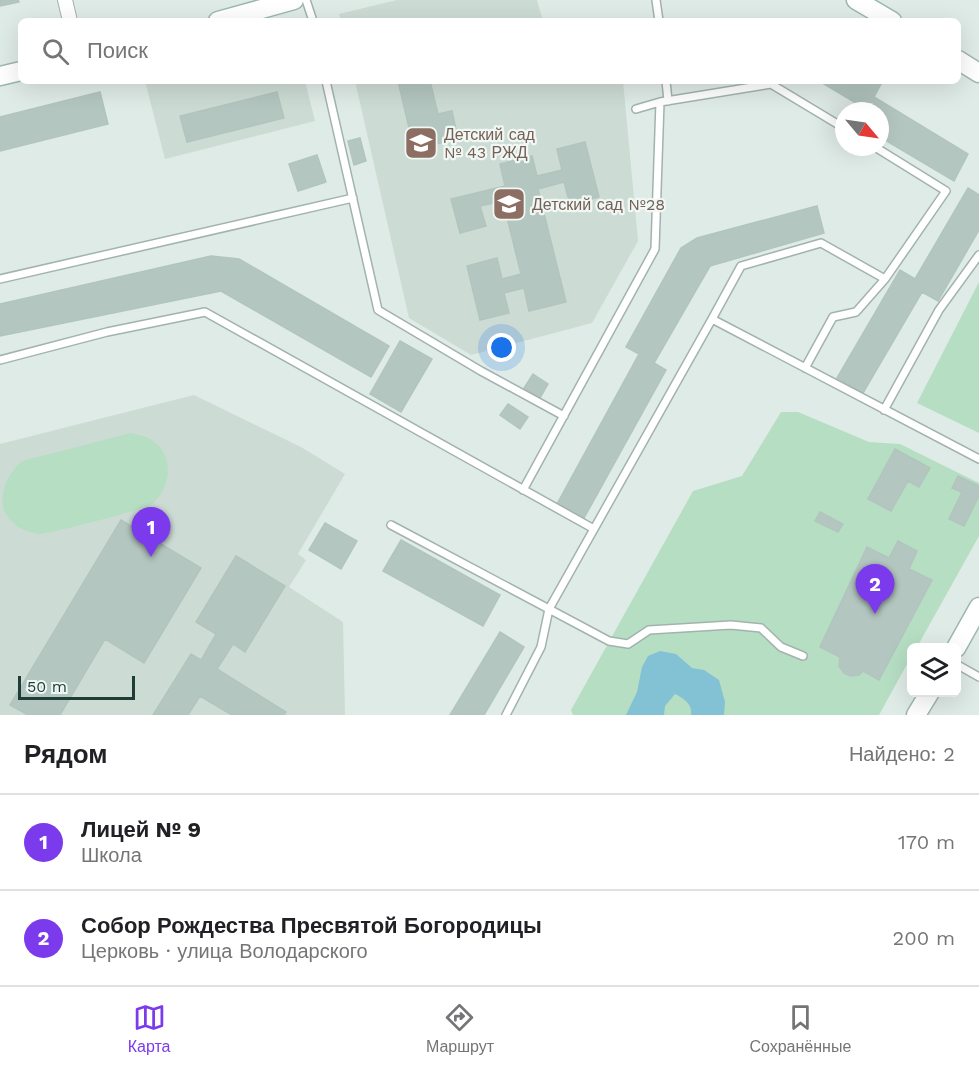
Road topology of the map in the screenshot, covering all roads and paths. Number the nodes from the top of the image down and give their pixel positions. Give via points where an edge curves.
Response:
1 (64, 0) edge
2 (294, 0) edge
3 (306, 0) edge
4 (656, 0) edge
5 (856, 0) edge
6 (69, 18) edge
7 (229, 18) edge
8 (312, 18) edge
9 (659, 18) edge
10 (887, 18) edge
11 (961, 62) edge
12 (18, 72) edge
13 (979, 73) edge
14 (0, 76) edge
15 (327, 84) edge
16 (666, 84) edge
17 (664, 102) junction
18 (636, 109) dead end
19 (835, 123) edge
20 (889, 156) edge
21 (352, 198) junction
22 (979, 255) edge
23 (0, 279) edge
24 (885, 279) junction
25 (712, 319) junction
26 (0, 360) edge
27 (805, 368) junction
28 (884, 410) junction
29 (564, 416) junction
30 (979, 459) edge
31 (523, 490) junction
32 (391, 525) dead end
33 (594, 529) junction
34 (979, 607) edge
35 (549, 609) junction
36 (959, 643) edge
37 (803, 656) dead end
38 (961, 666) edge
39 (979, 677) edge
40 (927, 697) edge
41 (506, 715) edge
42 (916, 715) edge

1 - 6 street
2 - 7 street
3 - 8 lane
4 - 9 lane
5 - 10 street
11 - 13 street
12 - 14 street
15 - 21 lane
16 - 17 lane
17 - 18 lane
17 - 19 lane via 771,84
17 - 29 lane via 655,249
20 - 24 lane via 946,191
21 - 23 lane
21 - 29 lane via 378,310
22 - 28 lane via 939,310
24 - 25 lane via 821,243 741,266
24 - 27 lane via 856,312 833,316
25 - 27 lane
25 - 33 lane
26 - 31 lane via 206,312
27 - 28 lane
28 - 30 lane
29 - 31 lane
31 - 33 lane
32 - 35 lane
33 - 35 lane
34 - 36 street
35 - 37 lane via 609,641 628,644 648,630 731,625 761,628 781,647
35 - 41 lane via 542,647
38 - 39 lane
40 - 42 street

